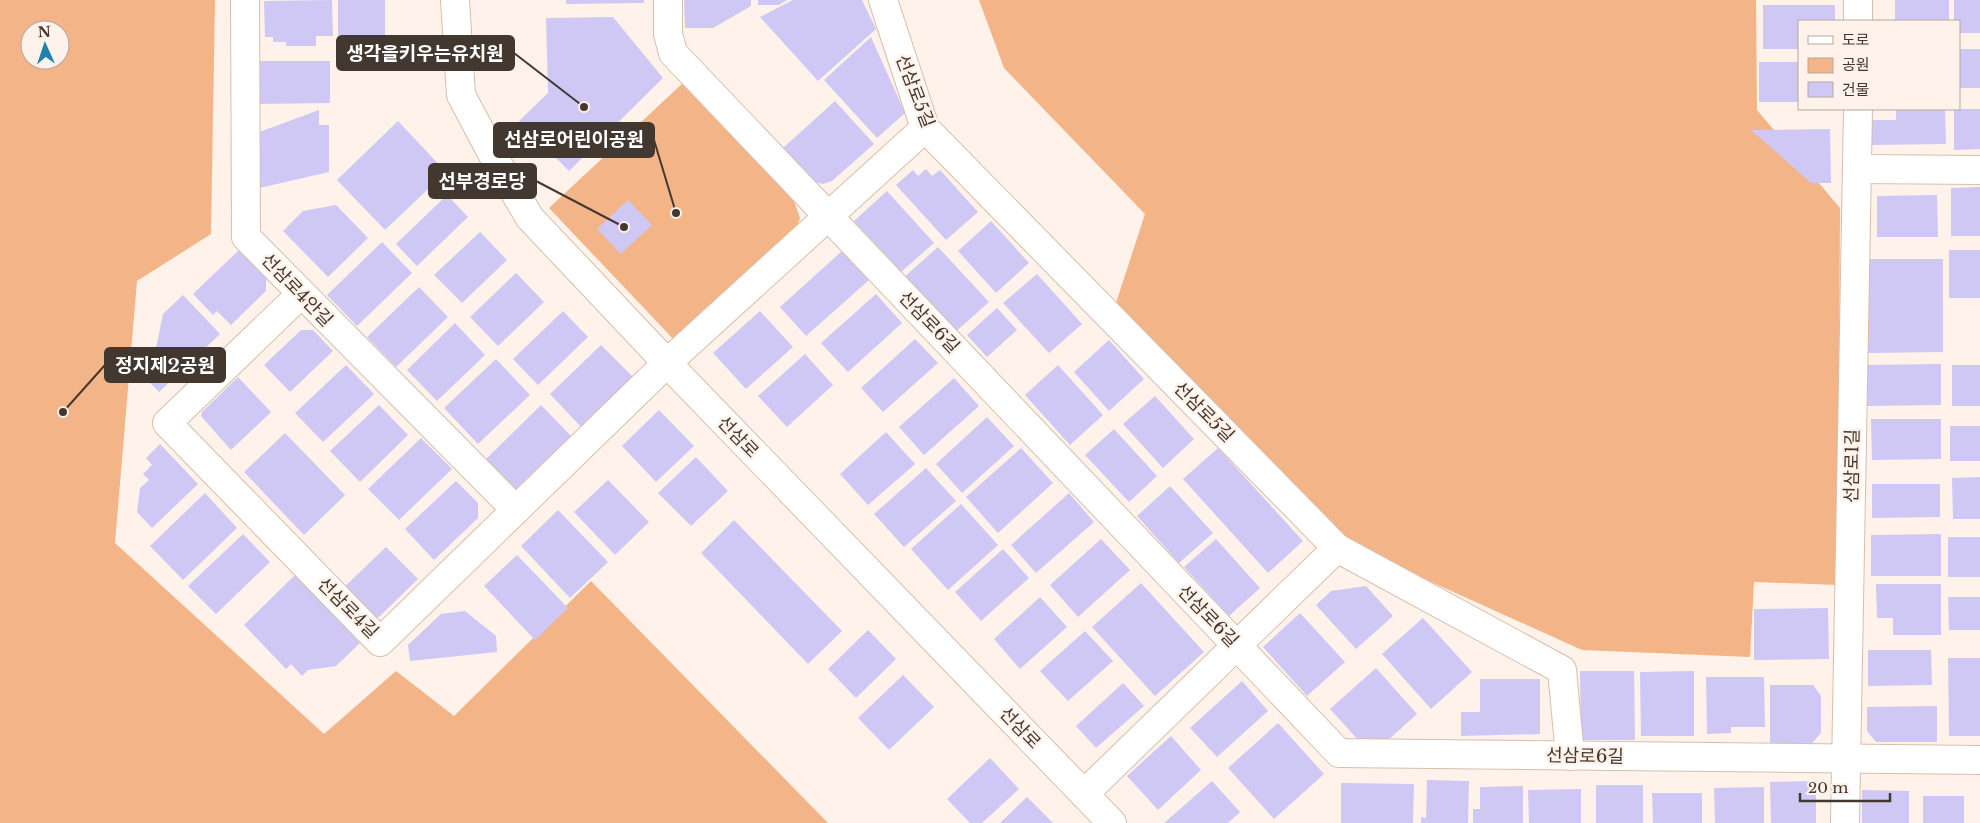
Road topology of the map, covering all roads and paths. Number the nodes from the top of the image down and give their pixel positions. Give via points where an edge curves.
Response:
1 (245, 0) edge
2 (455, 0) edge
3 (668, 0) edge
4 (882, 0) edge
5 (1858, 0) edge
6 (1858, 20) edge
7 (1858, 110) edge
8 (925, 128) junction
9 (1857, 168) junction
10 (1980, 170) edge
11 (830, 217) junction
12 (301, 294) junction
13 (667, 364) junction
14 (516, 510) junction
15 (1337, 548) junction
16 (1237, 646) junction
17 (1570, 756) junction
18 (1846, 759) junction
19 (1980, 760) edge
20 (1084, 794) junction
21 (1112, 823) edge
22 (1845, 823) edge

1 - 12 street, 선삼로4안길 via 246,237
2 - 13 street, 선삼로 via 461,95 496,161 530,218
3 - 11 street, 선삼로6길 via 668,34 673,53
4 - 8 street, 선삼로5길
5 - 6 street
7 - 9 street, 선삼로1길
8 - 11 street, 선삼로4길
8 - 15 street, 선삼로5길
9 - 10 street
9 - 18 street, 선삼로1길
11 - 13 street, 선삼로4길
11 - 16 street, 선삼로6길
12 - 14 street, 선삼로4안길
12 - 14 street, 선삼로4길 via 167,423 380,642
13 - 14 street, 선삼로4길
13 - 20 street, 선삼로
15 - 16 street
15 - 17 street, 선삼로5길 via 1562,670
16 - 17 street, 선삼로6길 via 1339,753
16 - 20 street
17 - 18 street, 선삼로6길
18 - 19 street, 선삼로6길
18 - 22 street, 선삼로1길
20 - 21 street, 선삼로

